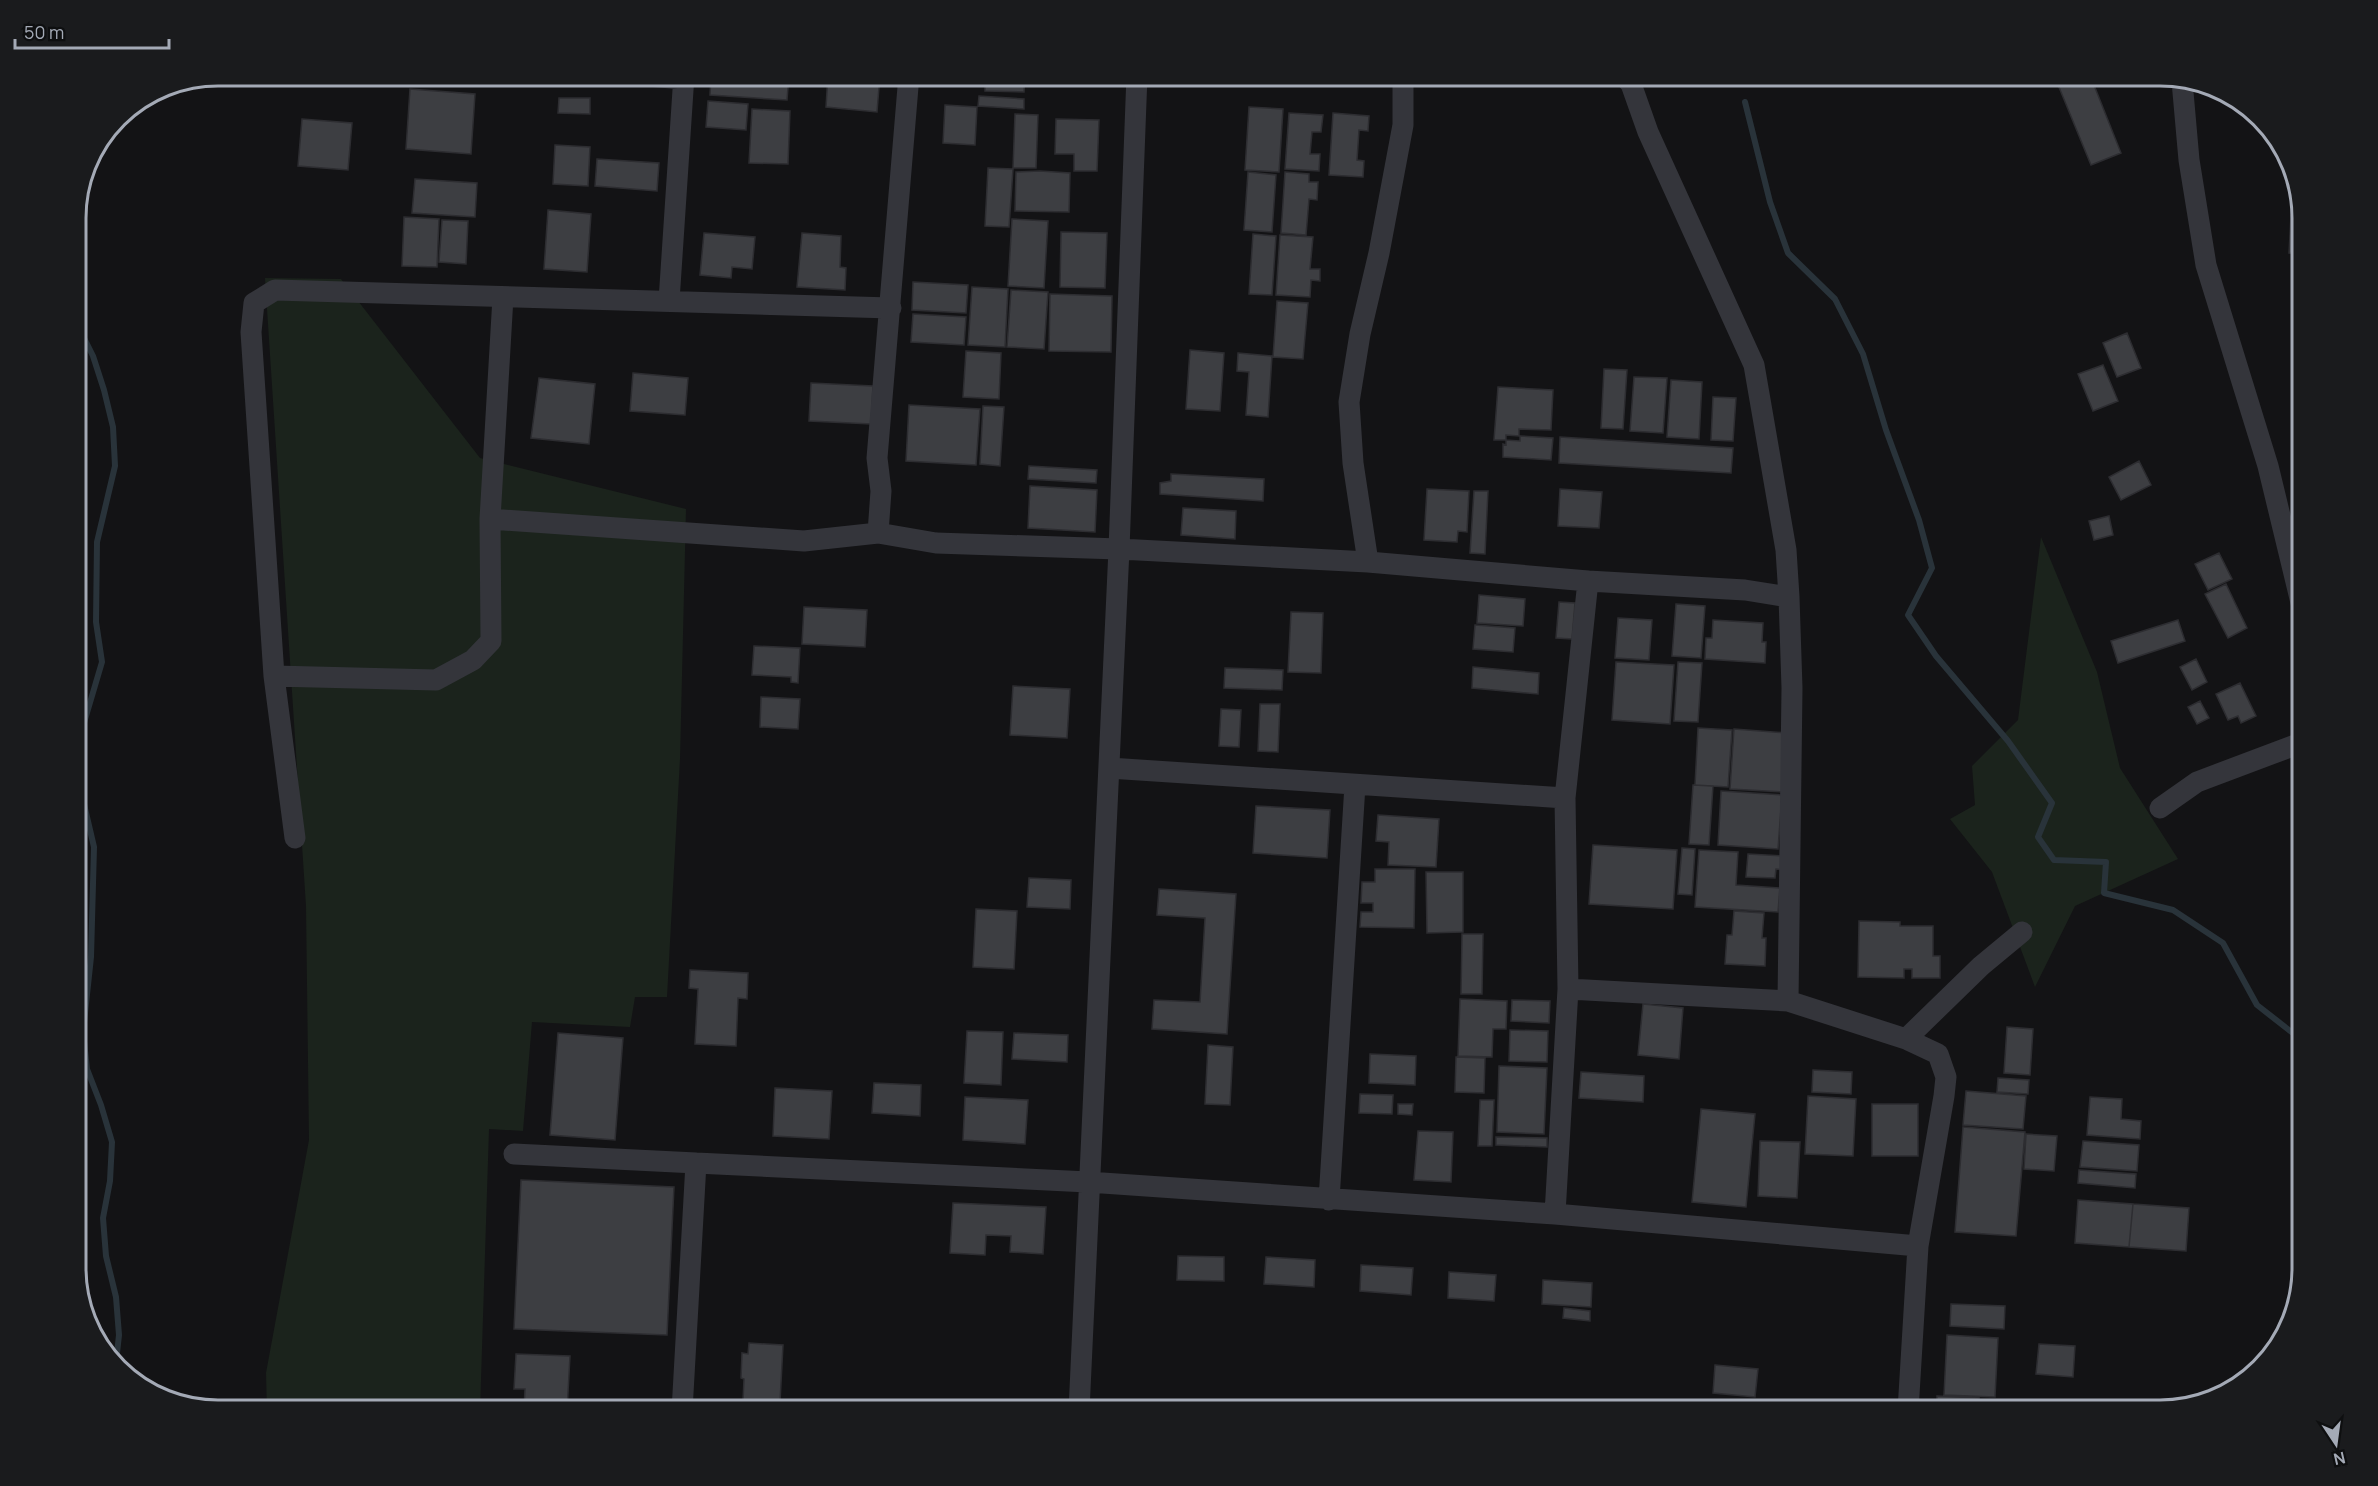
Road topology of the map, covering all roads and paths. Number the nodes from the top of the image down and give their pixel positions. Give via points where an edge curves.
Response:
1 (683, 86) edge
2 (908, 86) edge
3 (1137, 86) edge
4 (1403, 86) edge
5 (1632, 86) edge
6 (2183, 88) edge
7 (503, 297) junction
8 (669, 301) junction
9 (891, 308) junction
10 (490, 519) junction
11 (878, 533) junction
12 (1119, 549) junction
13 (1368, 562) junction
14 (2292, 565) edge
15 (1588, 581) junction
16 (1789, 597) junction
17 (274, 676) junction
18 (2292, 746) edge
19 (1108, 768) junction
20 (1355, 785) junction
21 (1565, 798) junction
22 (2160, 808) dead end
23 (295, 838) dead end
24 (2022, 932) dead end
25 (1568, 989) junction
26 (1788, 1001) junction
27 (1906, 1039) junction
28 (514, 1154) dead end
29 (696, 1163) junction
30 (1088, 1182) junction
31 (1329, 1200) junction
32 (1555, 1214) junction
33 (1918, 1246) junction
34 (683, 1400) edge
35 (1079, 1400) edge
36 (1909, 1400) edge

1 - 8 street
2 - 9 street
3 - 12 street
4 - 13 street via 1402,125 1349,402 1353,463
5 - 16 street via 1648,132 1754,365 1786,550
6 - 14 street via 2189,160 2206,265 2268,466
7 - 8 street
7 - 10 street
7 - 17 street via 274,290 254,303 251,332
8 - 9 street
9 - 11 street via 878,458
10 - 11 street via 804,541
10 - 17 street via 491,641 473,660 436,680
11 - 12 street via 936,543
12 - 13 street
12 - 19 street
13 - 15 street
15 - 16 street via 1745,590
15 - 21 street
16 - 26 street via 1792,688
17 - 23 street
18 - 22 street via 2197,782
19 - 20 street
19 - 30 street
20 - 21 street
20 - 31 street
21 - 25 street
24 - 27 street
25 - 26 street
25 - 32 street
26 - 27 street
27 - 33 street via 1938,1054 1946,1077
28 - 29 street
29 - 30 street
29 - 34 street
30 - 31 street
30 - 35 street
31 - 32 street
32 - 33 street
33 - 36 street

